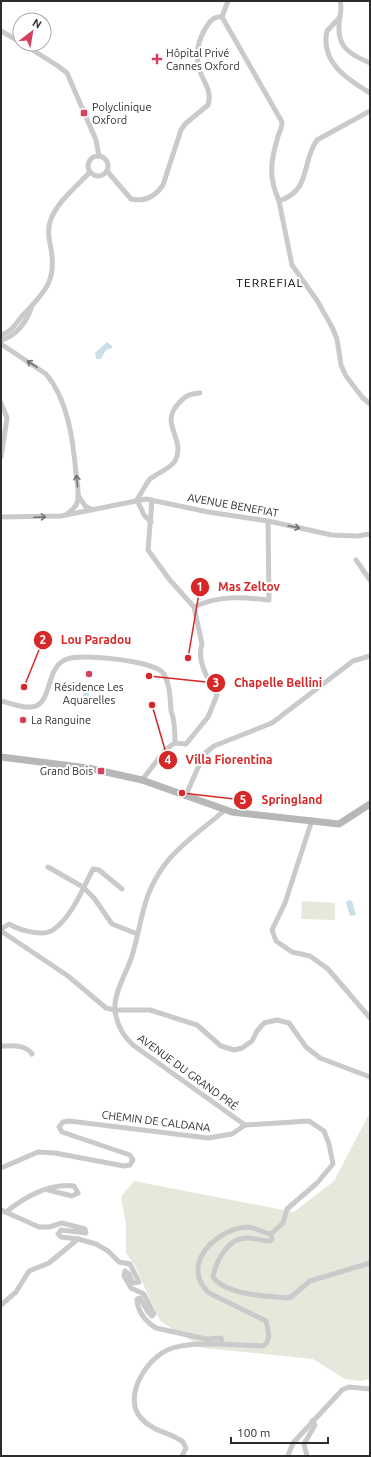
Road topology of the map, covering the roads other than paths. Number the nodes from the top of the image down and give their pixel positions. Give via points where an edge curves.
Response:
1 (228, 1) edge
2 (340, 1) edge
3 (340, 16) junction
4 (222, 18) junction
5 (1, 30) edge
6 (12, 37) edge
7 (36, 52) edge
8 (370, 63) edge
9 (370, 94) edge
10 (370, 111) edge
11 (99, 156) junction
12 (107, 171) junction
13 (90, 172) junction
14 (279, 201) junction
15 (31, 309) junction
16 (1, 335) edge
17 (10, 337) junction
18 (1, 340) edge
19 (1, 344) edge
20 (9, 349) junction
21 (200, 393) dead end
22 (1, 403) edge
23 (370, 404) edge
24 (1, 457) edge
25 (78, 495) junction
26 (137, 500) junction
27 (149, 500) junction
28 (92, 509) junction
29 (66, 515) junction
30 (1, 517) edge
31 (268, 521) junction
32 (151, 522) junction
33 (370, 534) edge
34 (356, 560) dead end
35 (370, 580) edge
36 (194, 607) junction
37 (370, 656) edge
38 (1, 701) edge
39 (175, 743) junction
40 (1, 757) edge
41 (142, 780) junction
42 (186, 795) junction
43 (370, 804) edge
44 (225, 810) junction
45 (312, 820) junction
46 (48, 867) dead end
47 (83, 887) junction
48 (122, 889) dead end
49 (1, 930) edge
50 (135, 933) dead end
51 (115, 1010) junction
52 (370, 1018) edge
53 (1, 1046) edge
54 (32, 1054) dead end
55 (370, 1077) edge
56 (245, 1125) junction
57 (1, 1168) edge
58 (48, 1190) junction
59 (3, 1211) edge
60 (271, 1234) junction
61 (78, 1239) junction
62 (370, 1263) edge
63 (1, 1305) edge
64 (222, 1344) junction
65 (370, 1389) edge
66 (312, 1421) junction
67 (182, 1456) edge
68 (288, 1456) edge
69 (307, 1456) edge

1 - 4 street
2 - 3 street
3 - 8 street via 340,38 344,49
3 - 9 street via 326,31 330,60 352,83
4 - 12 street via 214,18 209,23 203,33 198,52 199,69 210,94 208,105 181,130 160,191 145,199 131,199
4 - 14 street via 282,122 271,173 272,185
5 - 6 street
7 - 11 street via 66,73 96,140
10 - 14 street via 317,140 312,148 305,177 298,189 288,198
11 - 12 street via 107,162
11 - 13 street via 88,162
12 - 13 street via 99,176
13 - 15 street via 60,205 51,219 48,232 53,264 51,278 45,291
14 - 23 street via 292,265 320,304 337,340 340,365 354,388
15 - 16 street via 9,331
15 - 17 street
17 - 18 street
17 - 20 street
19 - 20 street
25 -> 20 street via 72,439 56,390 46,374
21 - 26 street via 186,395 171,410 170,418 177,442 176,458 149,480
22 - 24 street via 7,418
25 - 28 street via 85,506
25 - 29 street via 77,505
26 - 27 street, AVENUE BENEFIAT
26 - 28 street, AVENUE BENEFIAT
26 - 32 street via 144,515
27 - 31 street, AVENUE BENEFIAT
27 - 32 street
28 - 29 street, AVENUE BENEFIAT
30 -> 29 street, AVENUE BENEFIAT via 38,518
31 -> 33 street, AVENUE BENEFIAT via 332,535
31 - 36 street via 269,600 237,596 204,602
32 - 36 street via 148,550
34 - 35 street
36 - 39 street via 204,668 217,695 208,717 186,744
37 - 42 street via 354,661 272,723 214,746 204,754
38 - 39 street via 32,707 43,701 51,674 66,659 82,656 113,658 155,667 164,674 171,696
39 - 41 street via 166,748
40 - 41 main road via 88,768
41 - 42 main road
42 - 44 main road
43 - 45 main road via 339,824
44 - 45 main road
44 - 51 street via 167,861 154,879 144,903 132,957 120,984
45 - 52 street via 285,903 272,930 276,942 292,952 310,956 328,969
46 - 47 street
47 - 48 street via 93,869 99,870
47 - 49 street via 68,914 53,930 42,933 8,924
47 - 50 street via 112,924
49 - 51 street via 68,976 106,1008
51 - 55 street via 150,1010 196,1025 221,1046 234,1050 252,1041 264,1023 277,1020 289,1023 306,1047 320,1058
51 - 56 street, AVENUE DU GRAND PRÉ via 122,1034 133,1045
53 - 54 street via 23,1047
56 - 57 street, CHEMIN DE CALDANA via 232,1134 208,1138 63,1122 59,1127 62,1132 130,1155 133,1160 130,1165 124,1166 38,1152
56 - 60 street, CHEMIN DE CALDANA via 309,1121 324,1131 329,1144 333,1164 317,1183 287,1208 283,1223
58 - 58 street via 62,1185 74,1186 78,1193 72,1196
58 - 59 street via 28,1196
59 - 61 street via 39,1227 62,1223 85,1229 87,1232 84,1234 59,1230 61,1237
60 - 62 street via 270,1241 248,1238 239,1240 228,1248 220,1256 215,1267 213,1277 218,1284 260,1295 287,1298 310,1281
60 - 64 street via 248,1227 234,1230 212,1244 199,1259 197,1266 201,1286 266,1321 269,1338 268,1343 263,1346
61 - 63 street via 49,1263 31,1269 16,1292
61 - 64 street via 102,1247 119,1262 131,1265 139,1282 133,1283 125,1271 124,1276 131,1288 144,1294 152,1308 152,1316 140,1298 137,1299 137,1304 149,1324 156,1328 206,1339 221,1338
64 - 67 street via 191,1345 165,1351 144,1373 136,1390 134,1401 137,1412 144,1422 156,1430 183,1442 186,1448
65 - 66 street via 349,1387 342,1390
66 - 68 street via 293,1443
66 - 69 street via 315,1425 304,1444

